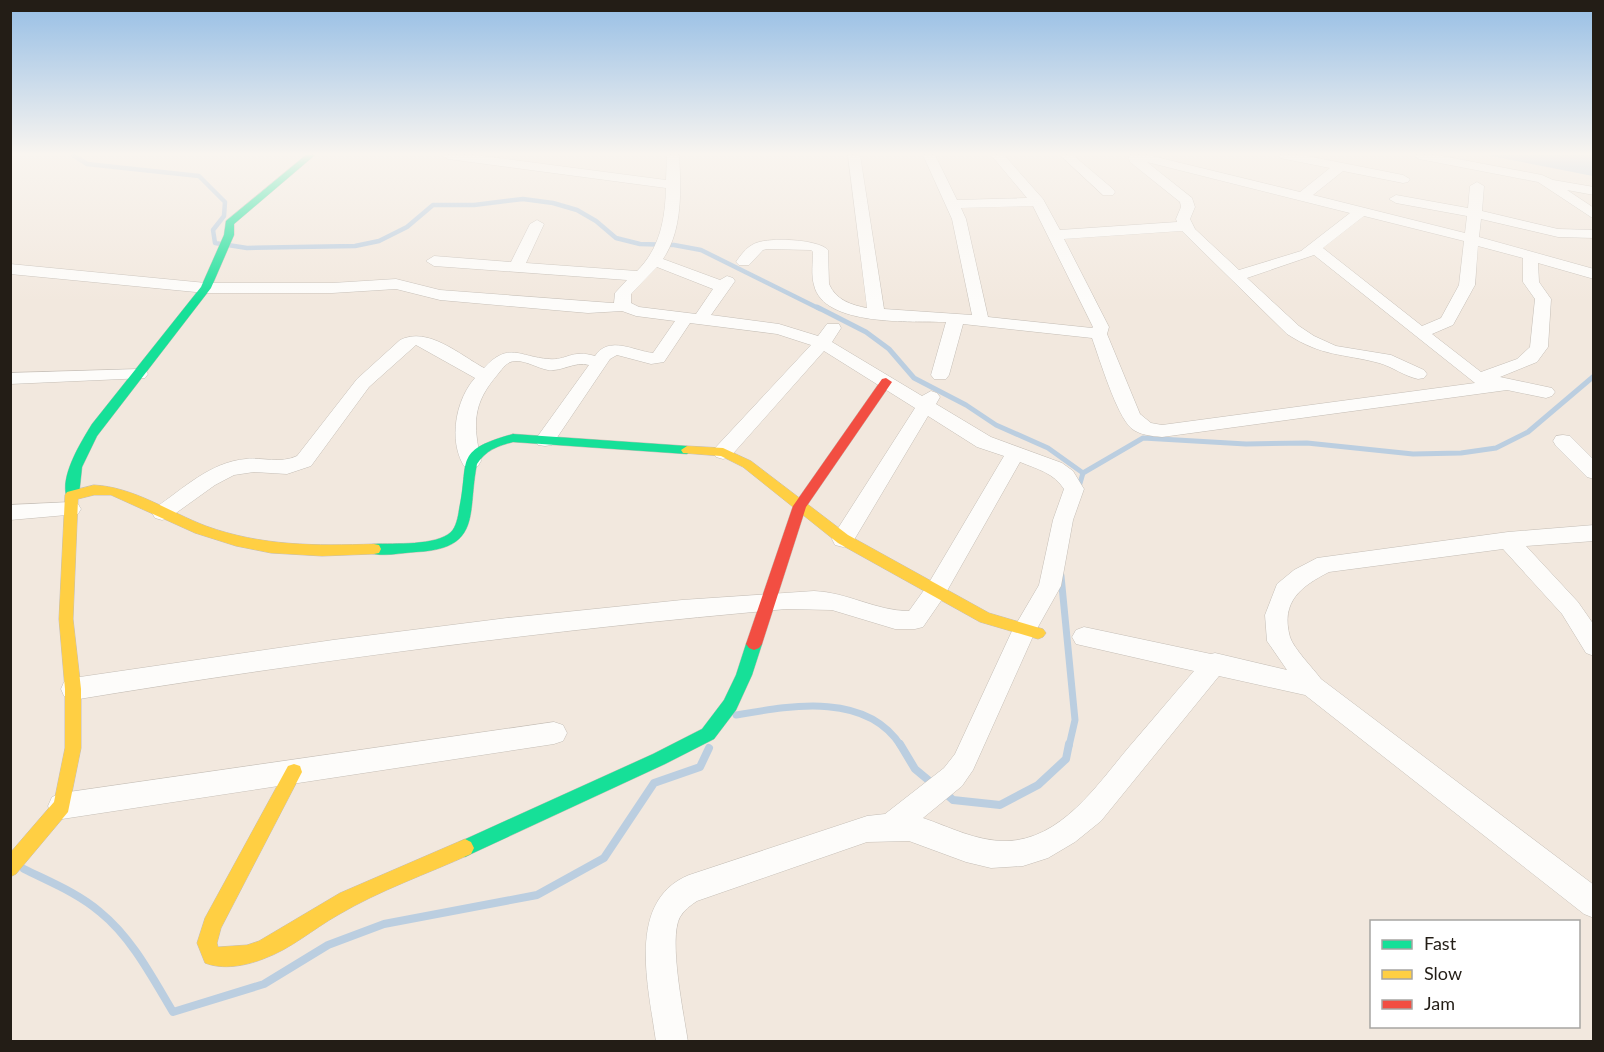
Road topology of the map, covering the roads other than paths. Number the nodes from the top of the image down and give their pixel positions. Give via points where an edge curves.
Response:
1 (248, 204) edge
2 (672, 204) edge
3 (861, 204) edge
4 (953, 204) edge
5 (1039, 204) edge
6 (1188, 204) edge
7 (1329, 204) edge
8 (1394, 204) edge
9 (1424, 204) edge
10 (1474, 204) edge
11 (1578, 204) edge
12 (1360, 212) junction
13 (1473, 213) junction
14 (1593, 215) edge
15 (1389, 219) junction
16 (537, 224) dead end
17 (1185, 226) junction
18 (1593, 234) edge
19 (1055, 235) junction
20 (1471, 239) junction
21 (1315, 249) junction
22 (1530, 255) junction
23 (657, 258) junction
24 (434, 261) dead end
25 (744, 262) dead end
26 (516, 267) junction
27 (10, 269) edge
28 (1593, 274) edge
29 (639, 276) junction
30 (1237, 276) junction
31 (206, 288) junction
32 (624, 306) junction
33 (876, 314) junction
34 (693, 318) junction
35 (956, 318) junction
36 (981, 320) junction
37 (833, 328) dead end
38 (1420, 333) junction
39 (1099, 334) junction
40 (822, 343) junction
41 (599, 362) junction
42 (139, 374) junction
43 (1418, 374) dead end
44 (940, 375) dead end
45 (485, 376) junction
46 (10, 379) edge
47 (1479, 379) junction
48 (886, 382) junction
49 (1505, 385) junction
50 (1546, 392) dead end
51 (928, 402) junction
52 (545, 440) junction
53 (1563, 441) dead end
54 (723, 452) junction
55 (1015, 454) junction
56 (471, 461) junction
57 (1593, 472) edge
58 (72, 502) junction
59 (800, 506) junction
60 (10, 513) edge
61 (162, 513) junction
62 (1593, 533) edge
63 (843, 539) junction
64 (1508, 540) junction
65 (935, 592) junction
66 (769, 602) junction
67 (1031, 632) junction
68 (1084, 637) dead end
69 (1593, 646) edge
70 (1215, 663) junction
71 (1312, 686) junction
72 (73, 689) junction
73 (554, 734) dead end
74 (294, 772) junction
75 (62, 806) junction
76 (892, 826) junction
77 (10, 868) edge
78 (1593, 904) edge
79 (672, 1041) edge

1 - 31 street via 229,223 227,240
2 - 23 street
3 - 33 street
4 - 36 street
5 - 19 street
6 - 17 street
7 - 12 street
8 - 15 street
9 - 13 street
10 - 13 street
11 - 14 street
12 - 15 street
12 - 21 street
13 - 18 street via 1565,234
13 - 20 street
15 - 20 street
16 - 26 street
17 - 19 street
17 - 30 street
19 - 39 street via 1101,327
20 - 22 street
20 - 38 street via 1468,282 1449,319
21 - 30 street
21 - 38 street
22 - 28 street
22 - 47 street via 1531,282 1543,299 1539,347 1523,363
23 - 29 street
23 - 34 street via 725,284
24 - 26 street
25 - 33 street via 758,247 766,245 814,246 821,250 824,291 849,312
26 - 29 street
27 - 31 street
29 - 32 street via 622,293
30 - 43 street via 1308,340 1332,350 1385,359
31 - 32 street via 396,284 440,295 594,309
31 - 42 street
32 - 34 street
33 - 35 street
34 - 40 street via 779,329
34 - 41 street via 658,358 614,350
35 - 36 street
35 - 44 street
36 - 39 street
37 - 40 street
38 - 47 street
39 - 49 street via 1131,415 1146,430
40 - 48 street
40 - 54 street
41 - 45 street via 580,357 550,365 510,356
41 - 52 street
42 - 46 street
42 - 58 street via 81,451 73,472
45 - 56 street via 465,420
45 - 61 street via 423,340 414,340 363,383 304,461 283,468 237,466
47 - 49 street
48 - 51 street
48 - 59 street
49 - 50 street
51 - 55 street via 984,442
51 - 63 street
52 - 54 street
52 - 56 street via 493,440 479,447
53 - 57 street
54 - 59 street via 747,464
55 - 65 street
55 - 67 street via 1055,468 1074,489 1063,520 1050,586
56 - 61 street via 465,514 458,533 442,544 286,550 228,539
58 - 60 street
58 - 61 street via 94,490 113,491
58 - 72 street via 66,618
59 - 63 street
59 - 66 street
62 - 64 street
63 - 65 street
64 - 69 street via 1570,608
64 - 71 street via 1325,564 1302,576 1285,590 1276,615 1279,641
65 - 66 street via 915,620 901,622 826,600
65 - 67 street via 985,618
66 - 72 street via 632,612 241,662
66 - 74 street via 744,675 730,705 708,734 332,908 272,947 247,956 212,956 207,943 212,925
67 - 76 street via 954,777
68 - 70 street
70 - 71 street
70 - 76 street via 1091,812 1041,848 1011,854 976,851 911,828
71 - 78 street
72 - 75 street via 73,748
73 - 74 street
74 - 75 street
75 - 77 street
76 - 79 street via 856,833 689,889 675,899 665,914 661,934

